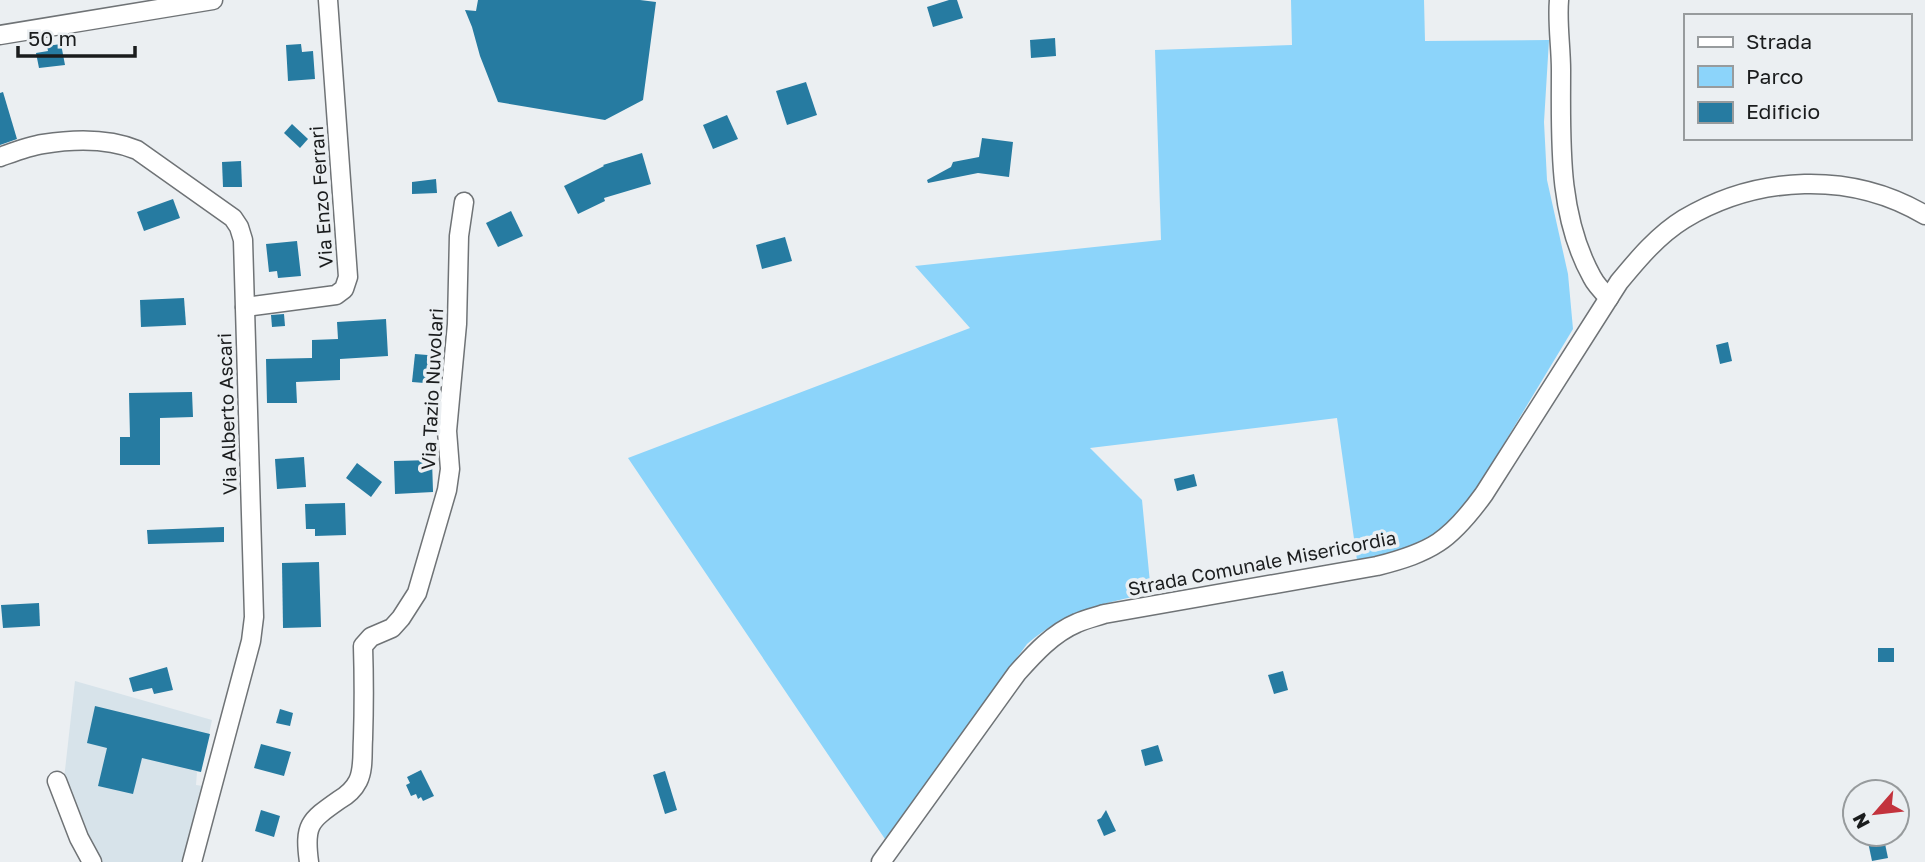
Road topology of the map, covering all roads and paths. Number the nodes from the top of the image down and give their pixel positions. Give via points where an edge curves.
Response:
1 (213, 0) edge
2 (328, 0) edge
3 (1559, 0) edge
4 (0, 35) edge
5 (0, 157) edge
6 (464, 202) dead end
7 (1925, 215) edge
8 (1609, 298) junction
9 (245, 307) junction
10 (57, 781) dead end
11 (92, 862) edge
12 (192, 862) edge
13 (309, 862) edge
14 (881, 862) edge

1 - 4 street
2 - 9 street, Via Enzo Ferrari via 348,277 336,295
3 - 8 street via 1562,179 1578,246 1593,279
5 - 9 street, Via Alberto Ascari via 41,144 83,140 137,150 233,218 243,240
6 - 13 street, Via Tazio Nuvolari via 447,490 417,593 392,628 363,646 362,767 358,782 347,795 315,817 307,831
7 - 8 street, Strada Comunale Misericordia via 1885,197 1833,184 1755,189 1683,220 1640,257
8 - 14 street, Strada Comunale Misericordia via 1484,494 1449,535 1408,558 1377,566 1104,614 1076,623 1039,650 1017,674
9 - 12 street, Via Alberto Ascari via 254,617
10 - 11 street

